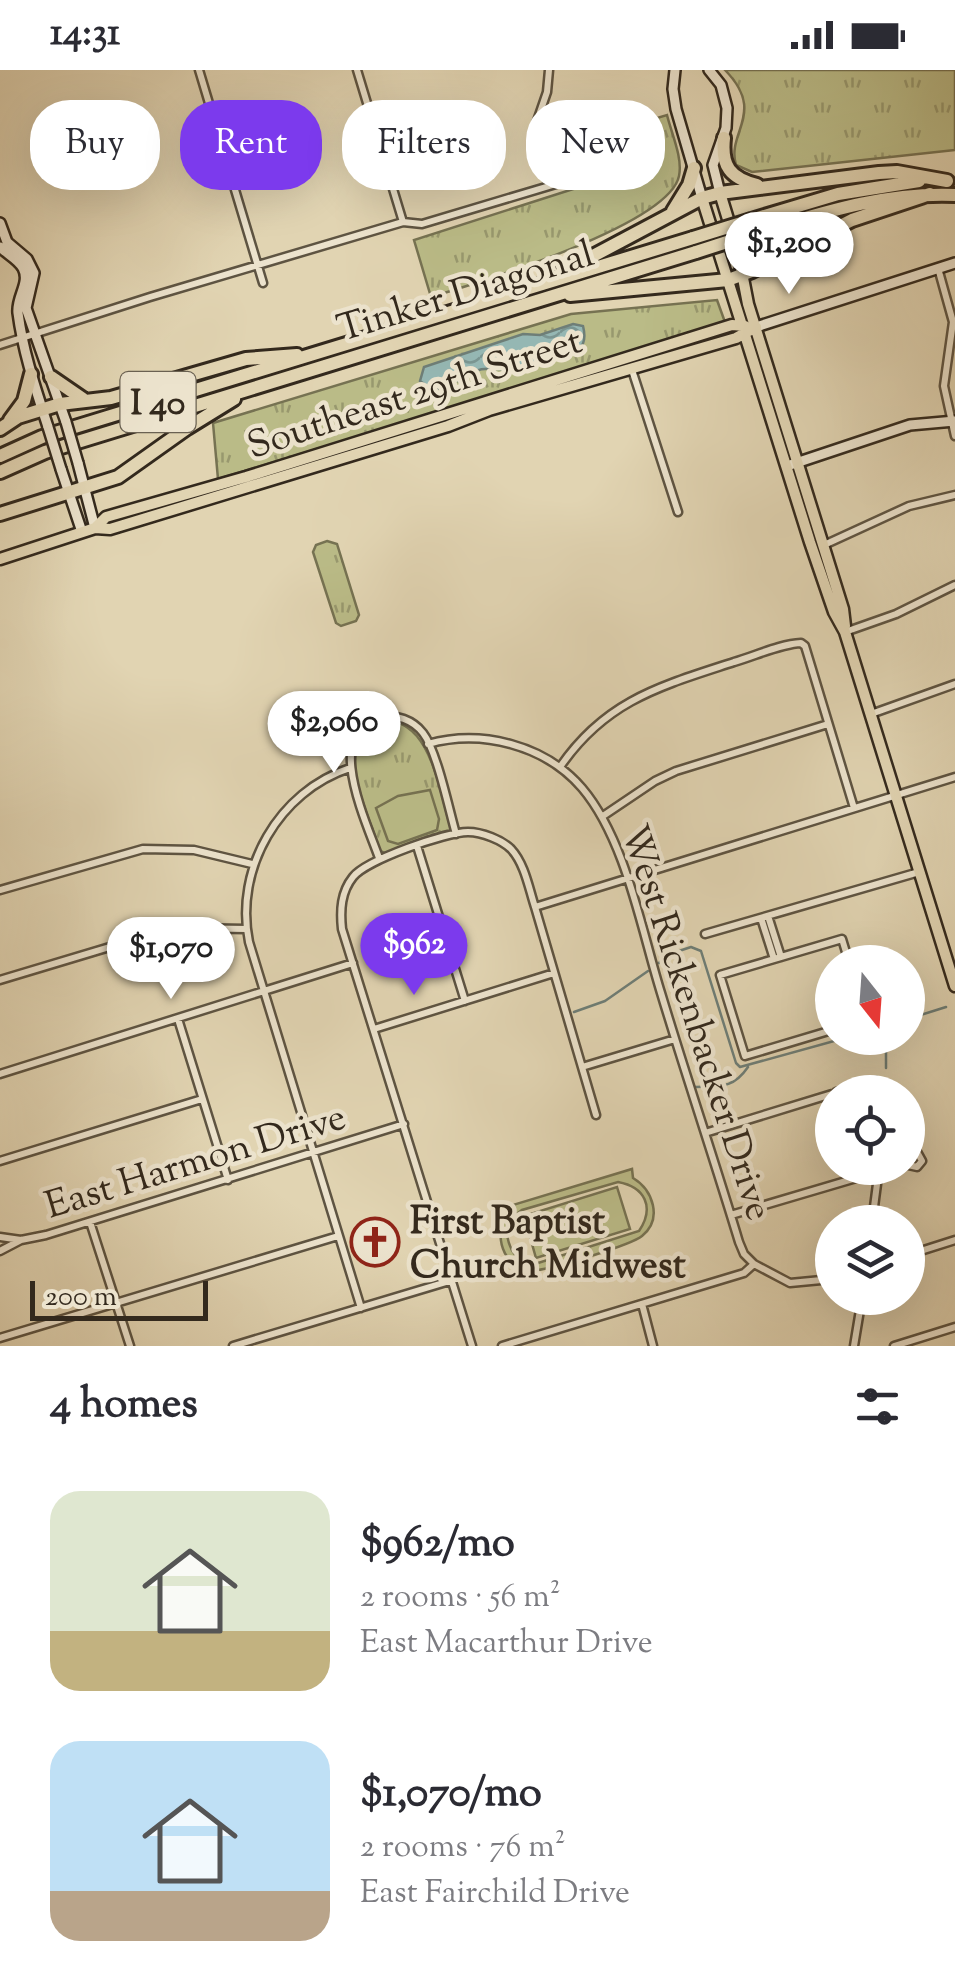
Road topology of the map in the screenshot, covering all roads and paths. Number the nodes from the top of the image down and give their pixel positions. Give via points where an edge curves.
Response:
1 (199, 70) edge
2 (357, 70) edge
3 (549, 70) edge
4 (708, 70) edge
5 (676, 71) edge
6 (724, 138) junction
7 (694, 168) junction
8 (951, 181) edge
9 (764, 187) junction
10 (720, 193) junction
11 (930, 194) junction
12 (955, 195) edge
13 (702, 198) junction
14 (667, 216) junction
15 (403, 222) junction
16 (0, 223) edge
17 (753, 227) junction
18 (0, 247) edge
19 (955, 263) edge
20 (258, 265) junction
21 (938, 268) junction
22 (742, 275) junction
23 (728, 280) junction
24 (263, 283) dead end
25 (545, 290) junction
26 (954, 321) edge
27 (748, 329) junction
28 (36, 335) junction
29 (24, 338) junction
30 (0, 346) edge
31 (310, 356) junction
32 (632, 370) junction
33 (31, 374) junction
34 (51, 377) junction
35 (258, 385) junction
36 (83, 399) junction
37 (60, 404) junction
38 (42, 409) junction
39 (953, 421) edge
40 (3, 427) edge
41 (955, 436) edge
42 (0, 456) edge
43 (792, 464) junction
44 (0, 472) edge
45 (86, 489) junction
46 (68, 494) junction
47 (955, 495) edge
48 (678, 512) dead end
49 (0, 514) edge
50 (94, 528) junction
51 (82, 532) junction
52 (823, 546) junction
53 (3, 556) edge
54 (955, 585) edge
55 (845, 632) junction
56 (955, 684) edge
57 (871, 714) junction
58 (828, 724) junction
59 (428, 744) junction
60 (350, 768) junction
61 (560, 768) junction
62 (955, 778) edge
63 (896, 796) junction
64 (854, 808) junction
65 (603, 816) junction
66 (456, 834) junction
67 (417, 846) junction
68 (379, 858) junction
69 (252, 864) junction
70 (919, 872) junction
71 (626, 879) junction
72 (0, 890) edge
73 (535, 907) junction
74 (765, 917) junction
75 (246, 929) junction
76 (705, 934) dead end
77 (822, 945) edge
78 (844, 945) edge
79 (815, 947) edge
80 (778, 958) junction
81 (353, 963) junction
82 (554, 973) junction
83 (0, 980) edge
84 (955, 986) edge
85 (264, 993) junction
86 (465, 1001) junction
87 (178, 1018) junction
88 (374, 1030) junction
89 (815, 1035) edge
90 (674, 1039) junction
91 (582, 1068) junction
92 (0, 1074) edge
93 (202, 1099) junction
94 (815, 1099) edge
95 (596, 1115) dead end
96 (404, 1124) junction
97 (705, 1133) junction
98 (314, 1152) junction
99 (0, 1162) edge
100 (228, 1180) junction
101 (828, 1185) edge
102 (731, 1215) junction
103 (90, 1222) junction
104 (338, 1236) junction
105 (0, 1238) edge
106 (21, 1240) junction
107 (955, 1240) edge
108 (925, 1249) edge
109 (0, 1251) edge
110 (754, 1264) junction
111 (452, 1280) junction
112 (815, 1281) edge
113 (117, 1303) junction
114 (642, 1304) junction
115 (361, 1308) junction
116 (860, 1315) edge
117 (955, 1327) edge
118 (0, 1338) edge
119 (130, 1346) edge
120 (234, 1346) edge
121 (472, 1346) edge
122 (502, 1346) edge
123 (653, 1346) edge
124 (854, 1346) edge
125 (894, 1346) edge

1 - 20 street
2 - 15 street
3 - 15 street via 537,120 556,184 422,224
4 - 6 street via 726,96
5 - 7 street via 673,94
6 - 9 highway via 727,169
6 - 10 street via 713,166
7 - 13 street
7 - 14 highway
8 - 9 highway via 879,172
8 - 17 highway, Tinker Diagonal / I 40 via 879,185
9 - 10 highway
10 - 13 highway
10 - 22 main road
11 - 12 highway, Tinker Diagonal / I 40
11 - 17 highway, Tinker Diagonal / I 40
11 - 22 highway via 852,220
13 - 14 highway
13 - 23 main road
14 - 25 highway
15 - 20 street
16 - 28 street via 34,273 26,303
17 - 25 highway, Tinker Diagonal / I 40, bridge
18 - 29 street via 25,274 18,308
19 - 21 street, Southeast 29th Street
20 - 24 street
20 - 28 street
21 - 26 street
21 - 27 street, Southeast 29th Street
22 - 23 highway
22 - 27 main road
23 - 25 highway
23 - 27 main road
25 - 31 highway, Tinker Diagonal / I 40
25 - 35 highway, Tinker Diagonal / I 40
26 - 39 street via 944,386
27 - 32 main road, Southeast 29th Street
27 - 43 main road
27 - 50 main road, Southeast 29th Street via 712,331 107,516
28 - 29 street
28 - 34 street
29 - 30 street
29 - 33 street
31 - 36 highway via 246,359 111,398
31 - 42 highway, Tinker Diagonal / I 40 via 42,437
32 - 48 street
32 - 50 main road, Southeast 29th Street via 110,529
33 - 38 street
33 - 40 highway via 18,413
34 - 36 highway
34 - 37 street
35 - 44 highway, Tinker Diagonal / I 40
35 - 45 highway via 130,471
36 - 37 highway
37 - 38 highway
37 - 45 street, bridge
38 - 40 highway
38 - 46 street, bridge
39 - 41 street
39 - 43 street via 910,426
43 - 52 main road
43 - 55 main road
45 - 46 highway
45 - 50 street
46 - 49 highway
46 - 51 street
47 - 52 street via 909,506
50 - 51 main road, Southeast 29th Street
51 - 53 main road, Southeast 29th Street
52 - 55 main road
54 - 55 street
55 - 57 main road
56 - 57 street
57 - 63 main road
58 - 61 street via 801,644 635,697 586,735
58 - 64 street
58 - 65 street via 676,770
59 - 60 street via 407,720 377,718 355,736
59 - 61 street, West Rickenbacker Drive via 494,740
59 - 66 street
60 - 68 street
60 - 69 street via 294,803
61 - 65 street, West Rickenbacker Drive
62 - 63 street
63 - 64 street
63 - 70 main road
64 - 71 street
65 - 71 street, West Rickenbacker Drive
66 - 67 street
66 - 73 street via 480,834 511,848
67 - 68 street
67 - 86 street
68 - 81 street via 354,875 342,902
69 - 72 street via 194,850 143,850
69 - 75 street
70 - 74 street
70 - 84 main road
71 - 73 street
71 - 90 street, West Rickenbacker Drive
73 - 82 street
74 - 76 street
74 - 80 street
75 - 83 street via 169,931
75 - 85 street
77 - 78 street via 842,939
79 - 80 street
80 - 89 street via 720,975 745,1056
81 - 85 street
81 - 88 street
82 - 86 street
82 - 91 street
85 - 87 street
85 - 98 street
86 - 88 street
87 - 92 street
87 - 93 street
88 - 96 street
90 - 91 street
90 - 97 street, West Rickenbacker Drive
91 - 95 street
93 - 99 street
93 - 100 street
94 - 97 street
96 - 98 street, East Harmon Drive
96 - 111 street
97 - 102 street, West Rickenbacker Drive
98 - 100 street, East Harmon Drive
98 - 104 street
100 - 103 street, East Harmon Drive
101 - 102 street
102 - 110 street, West Rickenbacker Drive
103 - 106 street, East Harmon Drive
103 - 113 street
104 - 113 street
104 - 115 street
105 - 106 street, East Harmon Drive
106 - 109 street
107 - 108 street
110 - 112 street via 790,1283
110 - 114 street via 744,1273
111 - 115 street
111 - 121 street
113 - 118 street
113 - 119 street
114 - 122 street
114 - 123 street
115 - 120 street
116 - 124 street
117 - 125 street

